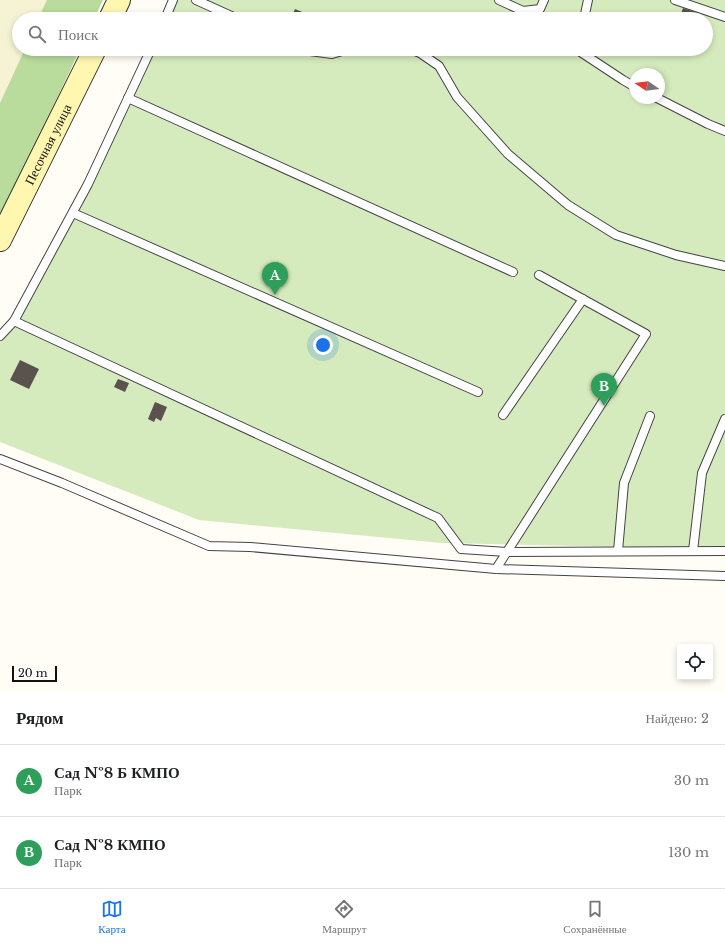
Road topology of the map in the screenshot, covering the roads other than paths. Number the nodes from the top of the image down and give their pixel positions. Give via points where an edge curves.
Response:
1 (119, 0) edge
2 (173, 0) edge
3 (196, 0) edge
4 (499, 0) edge
5 (544, 0) edge
6 (588, 0) edge
7 (675, 0) edge
8 (696, 4) edge
9 (113, 12) edge
10 (168, 12) edge
11 (223, 12) edge
12 (585, 12) edge
13 (725, 17) edge
14 (92, 56) edge
15 (148, 56) edge
16 (424, 56) edge
17 (587, 56) edge
18 (629, 83) edge
19 (128, 98) junction
20 (665, 102) edge
21 (725, 130) edge
22 (73, 213) junction
23 (0, 240) edge
24 (725, 266) edge
25 (513, 272) dead end
26 (539, 275) dead end
27 (583, 299) junction
28 (14, 321) junction
29 (0, 336) edge
30 (478, 392) dead end
31 (503, 415) dead end
32 (650, 416) dead end
33 (725, 419) edge
34 (0, 458) edge
35 (618, 551) junction
36 (693, 551) junction
37 (725, 551) edge
38 (507, 552) junction
39 (496, 569) junction
40 (725, 576) edge

1 - 9 main road
2 - 10 lane
3 - 11 lane
4 - 5 lane via 523,11 540,9
6 - 12 lane
7 - 8 lane
8 - 13 lane
14 - 23 main road, Песочная улица
15 - 19 lane
16 - 24 lane via 439,66 457,97 508,154 568,205 616,236 676,255
17 - 18 lane
19 - 22 lane
19 - 25 lane
20 - 21 lane
22 - 28 lane
22 - 30 lane
26 - 27 lane
27 - 31 lane
27 - 38 lane via 646,334
28 - 29 lane
28 - 38 lane via 438,518 461,549
32 - 35 lane via 624,483
33 - 36 lane via 702,473
34 - 39 lane via 209,546 250,547
35 - 36 lane
35 - 38 lane
36 - 37 lane
38 - 39 lane
39 - 40 lane

